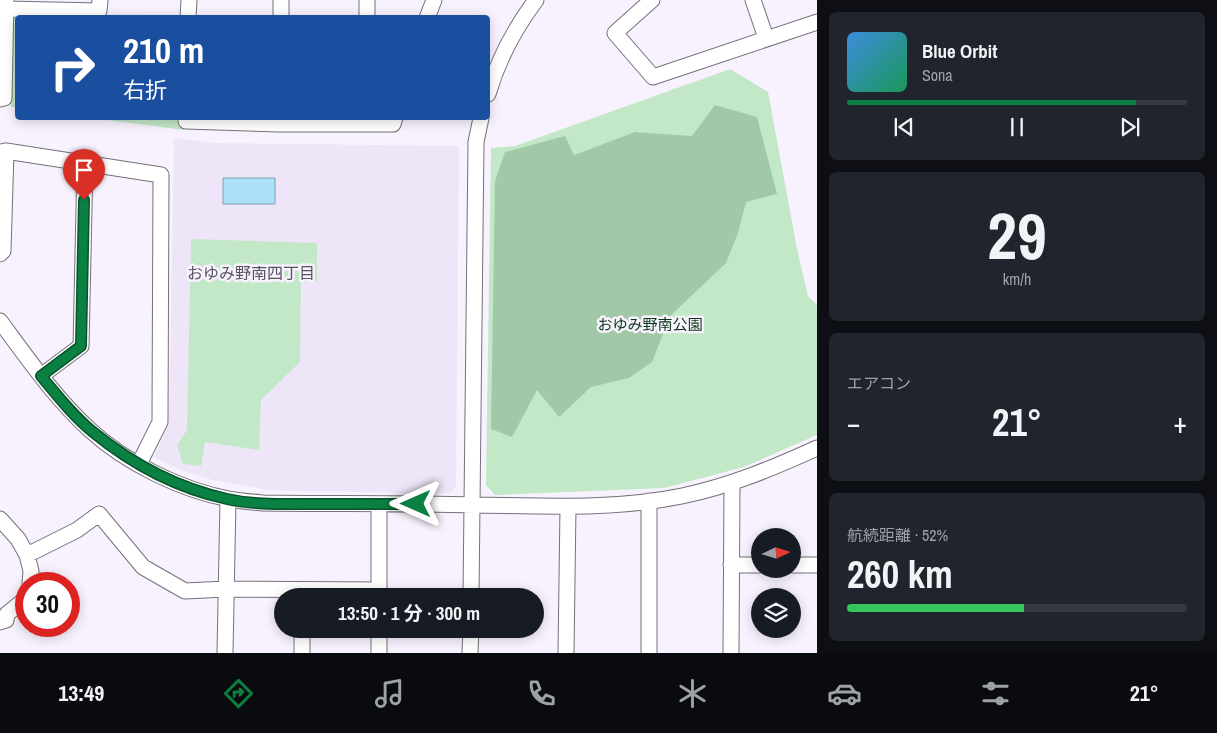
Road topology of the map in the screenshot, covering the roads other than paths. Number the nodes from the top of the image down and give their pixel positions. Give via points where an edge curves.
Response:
1 (100, 0) edge
2 (189, 0) edge
3 (281, 0) edge
4 (367, 0) edge
5 (434, 0) edge
6 (536, 0) edge
7 (652, 0) edge
8 (753, 0) edge
9 (6, 5) edge
10 (188, 15) edge
11 (281, 15) edge
12 (367, 15) edge
13 (428, 15) edge
14 (817, 22) edge
15 (766, 38) junction
16 (490, 88) edge
17 (0, 99) edge
18 (186, 120) edge
19 (394, 120) edge
20 (481, 120) edge
21 (279, 121) edge
22 (362, 121) edge
23 (3, 152) edge
24 (85, 164) junction
25 (0, 254) edge
26 (0, 322) edge
27 (41, 376) junction
28 (817, 448) edge
29 (138, 464) junction
30 (732, 484) junction
31 (228, 499) junction
32 (649, 502) junction
33 (379, 504) junction
34 (472, 505) junction
35 (568, 507) junction
36 (0, 519) edge
37 (27, 555) junction
38 (731, 565) junction
39 (751, 565) edge
40 (801, 565) edge
41 (817, 565) edge
42 (31, 572) edge
43 (379, 588) edge
44 (471, 588) edge
45 (226, 589) junction
46 (274, 592) edge
47 (15, 607) edge
48 (0, 622) edge
49 (302, 638) edge
50 (379, 638) edge
51 (471, 638) edge
52 (225, 653) edge
53 (302, 653) edge
54 (379, 653) edge
55 (470, 653) edge
56 (566, 653) edge
57 (649, 653) edge
58 (731, 653) edge

1 - 9 street via 100,11
2 - 10 street
3 - 11 street
4 - 12 street
5 - 13 street
6 - 16 street via 496,68
7 - 15 street via 615,33 653,77
8 - 15 street
9 - 17 street via 4,98
14 - 15 street
18 - 21 street
19 - 22 street via 393,124
20 - 34 street via 476,142
21 - 22 street
23 - 24 street
23 - 25 street via 3,251
24 - 27 street via 81,346
24 - 29 street via 161,175 160,422
26 - 27 street
27 - 29 street via 91,431
28 - 30 street
29 - 31 street via 190,488
30 - 32 street
30 - 38 street
31 - 33 street via 263,503
31 - 45 street
32 - 35 street
32 - 57 street
33 - 34 street
33 - 43 street
34 - 35 street
34 - 44 street
35 - 56 street
36 - 37 street
37 - 42 street
37 - 45 street via 77,530 100,514 143,567 185,591
38 - 39 street
38 - 58 street
40 - 41 street
45 - 46 street
45 - 52 street
47 - 48 street via 7,614 6,620
49 - 53 street
50 - 54 street
51 - 55 street

